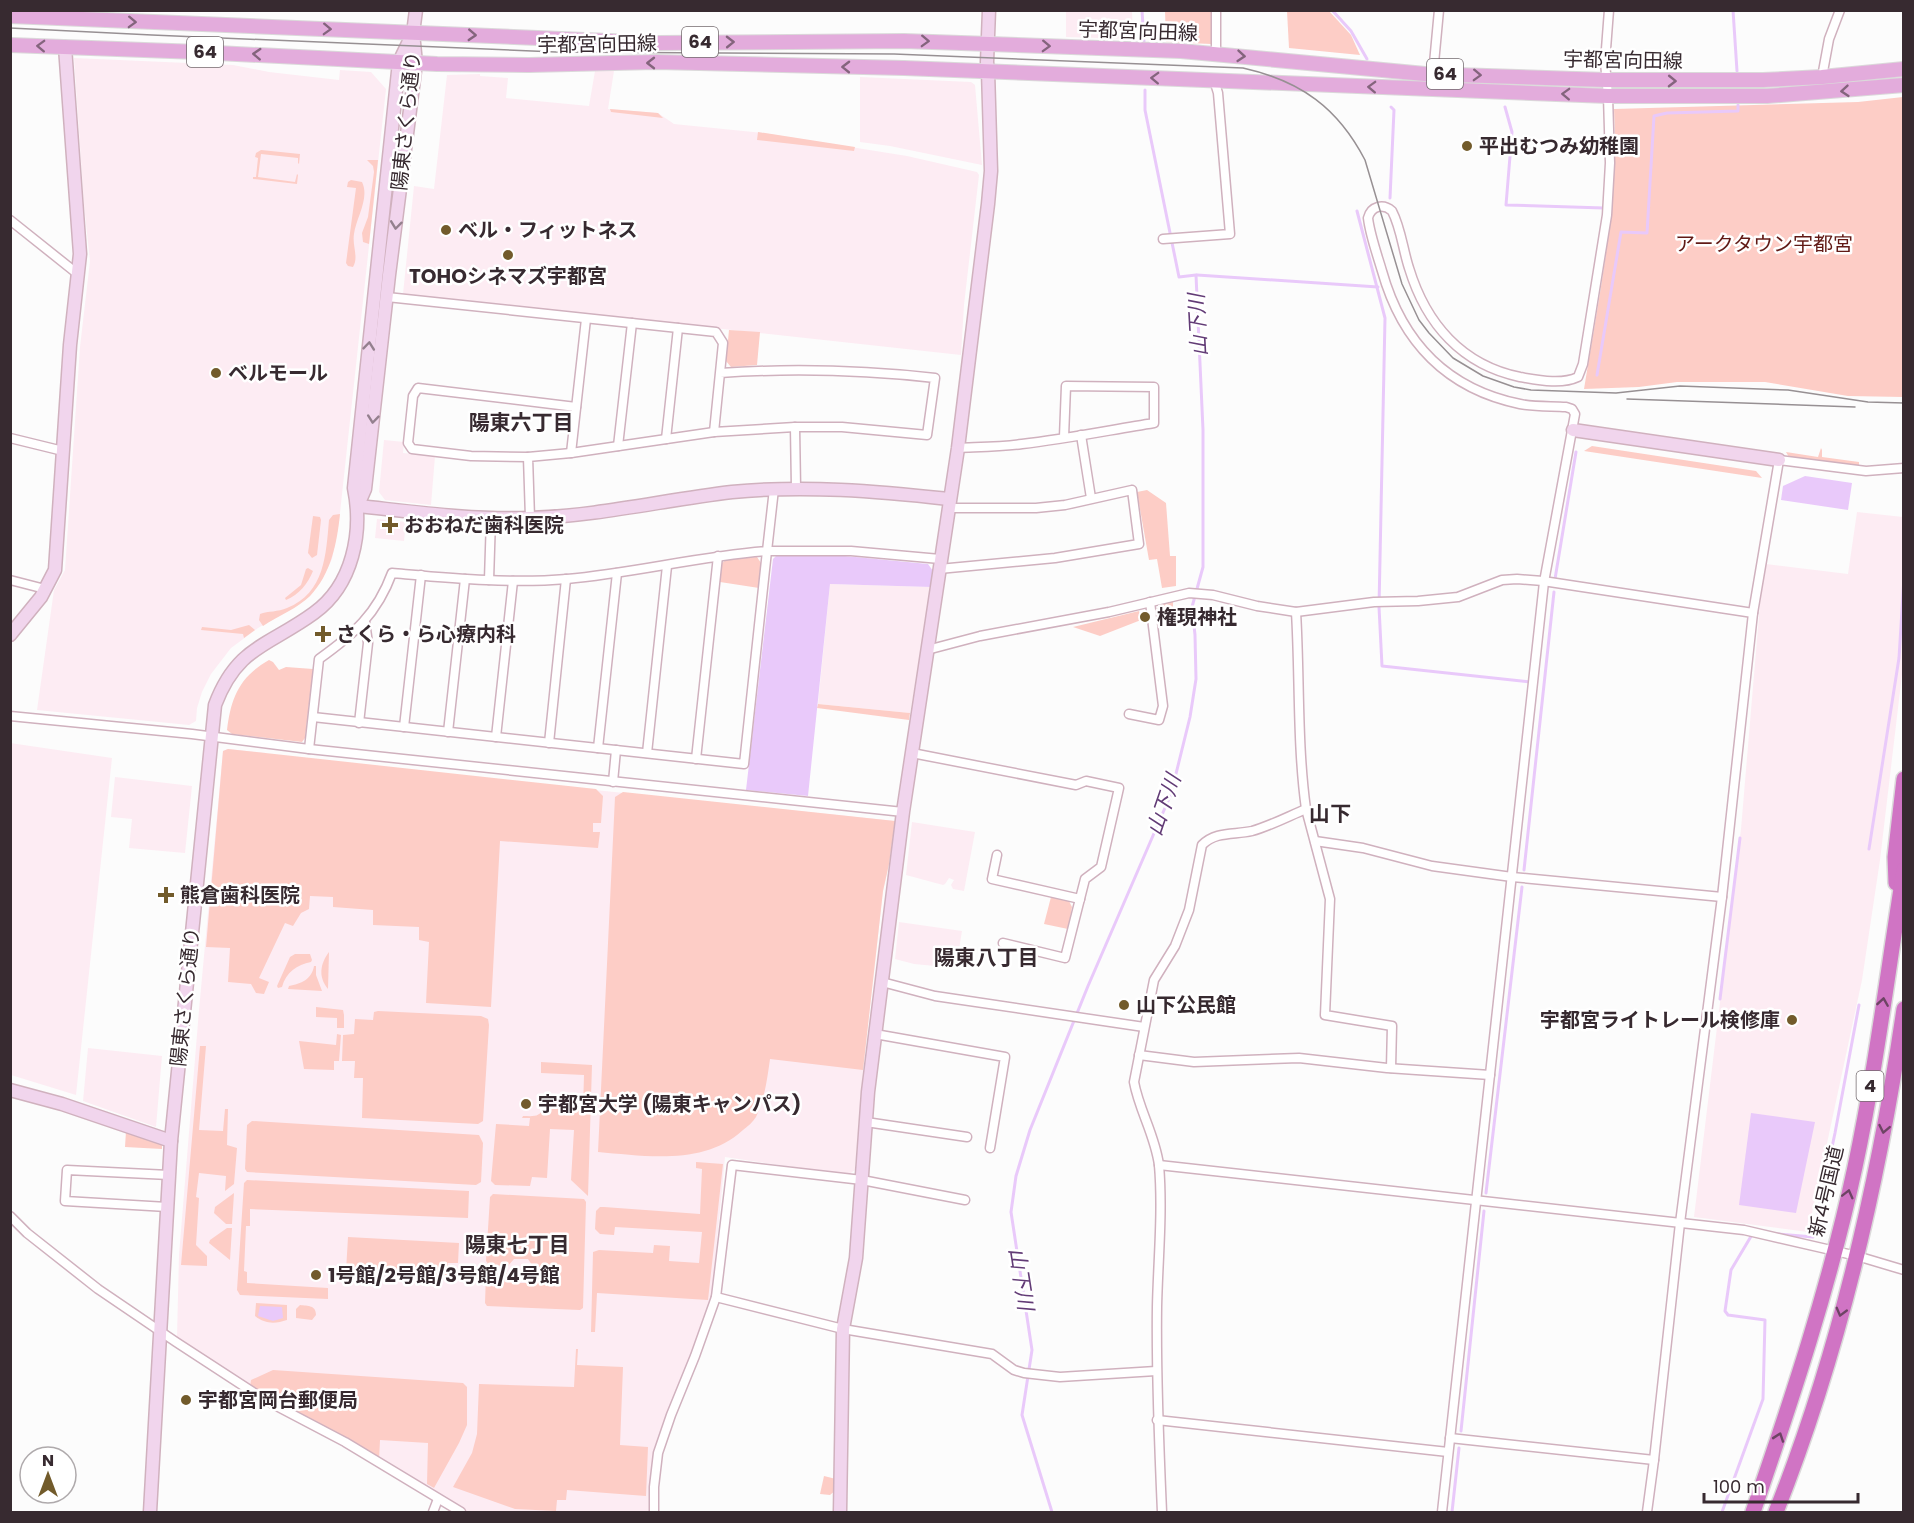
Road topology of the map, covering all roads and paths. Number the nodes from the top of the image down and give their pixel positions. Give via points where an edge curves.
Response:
1 (416, 10) edge
2 (989, 10) edge
3 (1216, 10) edge
4 (1439, 10) edge
5 (1609, 10) edge
6 (1840, 10) edge
7 (65, 15) edge
8 (10, 16) edge
9 (413, 33) junction
10 (987, 44) junction
11 (10, 45) edge
12 (65, 47) junction
13 (1216, 54) junction
14 (399, 62) junction
15 (416, 63) junction
16 (1904, 69) edge
17 (988, 71) junction
18 (1433, 74) junction
19 (1822, 77) junction
20 (1214, 80) junction
21 (1606, 80) junction
22 (1904, 85) edge
23 (1608, 96) junction
24 (10, 220) edge
25 (1164, 239) dead end
26 (79, 275) junction
27 (387, 297) junction
28 (586, 319) junction
29 (632, 323) junction
30 (678, 328) junction
31 (720, 373) junction
32 (576, 407) junction
33 (795, 427) junction
34 (1573, 430) junction
35 (714, 432) junction
36 (1081, 435) junction
37 (10, 438) edge
38 (1064, 438) junction
39 (666, 439) junction
40 (618, 446) junction
41 (958, 448) junction
42 (63, 451) junction
43 (572, 453) junction
44 (528, 457) junction
45 (1779, 460) junction
46 (1904, 468) edge
47 (796, 488) junction
48 (774, 489) junction
49 (1091, 498) junction
50 (948, 503) junction
51 (358, 506) junction
52 (491, 518) junction
53 (530, 518) junction
54 (767, 551) junction
55 (718, 556) junction
56 (940, 564) junction
57 (667, 566) junction
58 (617, 573) junction
59 (421, 575) junction
60 (465, 579) junction
61 (566, 579) junction
62 (10, 580) edge
63 (489, 580) junction
64 (513, 581) junction
65 (1544, 581) junction
66 (45, 589) junction
67 (1150, 602) junction
68 (1296, 612) junction
69 (1752, 613) junction
70 (365, 622) junction
71 (10, 635) edge
72 (927, 650) junction
73 (1129, 714) dead end
74 (10, 716) edge
75 (313, 717) junction
76 (359, 723) junction
77 (404, 727) junction
78 (448, 732) junction
79 (496, 736) junction
80 (211, 737) junction
81 (549, 743) junction
82 (598, 748) junction
83 (309, 749) junction
84 (616, 750) junction
85 (647, 753) junction
86 (912, 753) junction
87 (696, 759) junction
88 (1904, 779) edge
89 (613, 782) junction
90 (1306, 809) junction
91 (903, 812) junction
92 (1315, 840) junction
93 (997, 855) dead end
94 (1904, 870) edge
95 (1512, 878) junction
96 (1722, 897) junction
97 (1080, 899) junction
98 (1896, 919) junction
99 (1004, 943) dead end
100 (882, 982) junction
101 (1904, 1009) edge
102 (1144, 1027) junction
103 (875, 1034) junction
104 (1139, 1055) junction
105 (1391, 1068) junction
106 (1490, 1075) junction
107 (10, 1090) edge
108 (866, 1122) junction
109 (967, 1137) dead end
110 (171, 1141) junction
111 (990, 1148) dead end
112 (1159, 1165) junction
113 (169, 1175) junction
114 (862, 1180) junction
115 (965, 1200) dead end
116 (1476, 1201) junction
117 (167, 1207) junction
118 (10, 1216) edge
119 (1680, 1223) junction
120 (1834, 1250) junction
121 (1857, 1256) junction
122 (1904, 1270) edge
123 (716, 1297) junction
124 (843, 1329) junction
125 (160, 1332) junction
126 (1156, 1371) junction
127 (1158, 1420) junction
128 (1450, 1438) junction
129 (1448, 1452) junction
130 (1654, 1460) junction
131 (438, 1499) junction
132 (150, 1512) edge
133 (432, 1512) edge
134 (461, 1512) edge
135 (654, 1512) edge
136 (840, 1512) edge
137 (1162, 1512) edge
138 (1442, 1512) edge
139 (1647, 1512) edge
140 (1753, 1512) edge
141 (1776, 1512) edge

1 - 9 street
2 - 10 street
3 - 13 street
4 - 18 street
5 - 21 street
6 - 19 street via 1829,39
7 - 8 main road, 宇都宮向田線 / 64
7 -> 9 main road, 宇都宮向田線 / 64
9 -> 10 main road, 宇都宮向田線 / 64 via 657,43
9 - 14 street, 陽東さくら通り
9 - 15 street, 陽東さくら通り
10 -> 13 main road, 宇都宮向田線 / 64
10 - 17 street
12 -> 11 main road, 宇都宮向田線 / 64
14 -> 12 main road, 宇都宮向田線 / 64
12 - 26 street
13 -> 18 main road, 宇都宮向田線 / 64
14 - 15 main road, 宇都宮向田線 / 64
51 -> 14 street, 陽東さくら通り via 354,488
17 -> 15 main road, 宇都宮向田線 / 64 via 656,62
15 -> 27 street, 陽東さくら通り
16 - 19 main road, 宇都宮向田線 / 64
20 -> 17 main road, 宇都宮向田線 / 64
17 - 41 street via 990,181
18 -> 21 main road, 宇都宮向田線 / 64
21 -> 19 main road, 宇都宮向田線 / 64
23 -> 20 main road, 宇都宮向田線 / 64
20 - 25 street via 1230,234
21 - 23 street
22 -> 23 main road, 宇都宮向田線 / 64 via 1767,96
23 - 34 street via 1607,215 1578,377 1565,381 1531,379 1497,370 1467,355 1449,340 1423,305 1392,211 1383,206 1369,213 1392,301 1418,346 1442,369 1481,393 1522,404 1572,409
24 - 26 street
26 - 42 street
27 - 28 street
27 -> 51 street, 陽東さくら通り via 365,489
28 - 29 street
28 - 32 street
29 - 30 street
29 - 40 street
30 - 31 street via 716,332 723,343
30 - 39 street
31 - 33 street via 847,370 936,378 927,435
31 - 35 street
32 - 43 street
32 - 44 street via 418,388 413,396 408,443 412,449
33 - 35 street
33 - 47 street
34 - 45 street
34 - 65 street
35 - 39 street
36 - 38 street
36 - 38 street via 1154,423 1154,387 1066,386
36 - 49 street
37 - 42 street
38 - 41 street
39 - 40 street
40 - 43 street
41 - 50 street
42 - 66 street via 55,570
43 - 44 street
44 - 53 street
45 - 46 street via 1866,471
45 - 69 street
47 - 48 street
47 - 50 street via 861,490
48 - 53 street
48 - 54 street
49 - 50 street via 1036,508
49 - 56 street via 1132,490 1139,544 1055,558
50 - 56 street
51 - 52 street
51 - 80 street, 陽東さくら通り via 354,550 341,584 315,613 258,646 239,662 220,690
52 - 53 street
52 - 63 street
54 - 55 street
54 - 56 street via 851,550
54 - 87 street via 744,764
55 - 57 street
55 - 87 street
56 - 72 street
57 - 58 street
57 - 85 street
58 - 61 street
58 - 82 street
59 - 60 street
59 - 70 street via 392,573 385,593
59 - 77 street
60 - 63 street
60 - 78 street
61 - 64 street
61 - 81 street
62 - 66 street
63 - 64 street
64 - 79 street
65 - 68 street via 1502,580 1458,597
65 - 69 street
65 - 95 street
66 - 71 street
67 - 68 street via 1189,593 1205,594
67 - 72 street
67 - 73 street via 1163,706 1159,720
68 - 90 street via 1300,751
69 - 96 street
70 - 75 street via 319,659
70 - 76 street via 368,643
72 - 86 street
74 - 80 street
75 - 76 street
75 - 83 street
76 - 77 street
77 - 78 street
78 - 79 street
79 - 81 street
80 - 83 street
80 - 110 street, 陽東さくら通り
81 - 82 street
82 - 84 street
83 - 89 street
84 - 85 street
84 - 89 street
85 - 87 street
86 - 91 street
86 - 97 street via 1076,785 1086,781 1119,788 1101,867 1085,879
88 - 98 highway via 1895,857
89 - 91 street
90 - 92 street
90 - 102 street via 1252,831 1216,835 1202,845 1189,910 1175,946 1154,980
91 - 100 street
92 - 95 street via 1432,866
92 - 105 street via 1330,899 1325,1015 1392,1026
93 - 97 street via 992,879
94 - 98 highway, 新4号国道 / 4
95 - 96 street
95 - 106 street
96 - 119 street
97 - 99 street via 1065,958
120 -> 98 highway, 新4号国道 / 4 via 1855,1167
100 - 102 street via 935,996
100 - 103 street
101 -> 121 highway, 4 via 1892,1089
102 - 104 street
103 - 108 street
103 - 111 street via 1005,1057
104 - 105 street via 1194,1062 1299,1058
104 - 112 street via 1134,1082 1156,1144
105 - 106 street
106 - 116 street
107 - 110 street
108 - 109 street
108 - 114 street
110 - 113 street, 陽東さくら通り
112 - 116 street
112 - 126 street
113 - 117 street, 陽東さくら通り
113 - 117 street via 68,1170 66,1201
114 - 115 street
114 - 123 street via 732,1165
114 - 124 street via 856,1258
116 - 119 street
116 - 128 street
117 - 125 street, 陽東さくら通り
118 - 125 street via 98,1289
119 - 120 street via 1744,1230
119 - 130 street
120 - 121 street
140 -> 120 highway, 新4号国道 / 4
121 - 122 street
121 -> 141 highway, 4 via 1827,1364
123 - 124 street
123 - 135 street via 658,1453
124 - 126 street via 992,1354 1014,1370 1053,1377
124 - 136 street
125 - 131 street via 265,1401 345,1442
125 - 132 street, 陽東さくら通り
126 - 127 street
127 - 129 street
127 - 137 street
128 - 129 street
128 - 130 street
129 - 138 street
130 - 139 street
131 - 133 street
131 - 134 street

